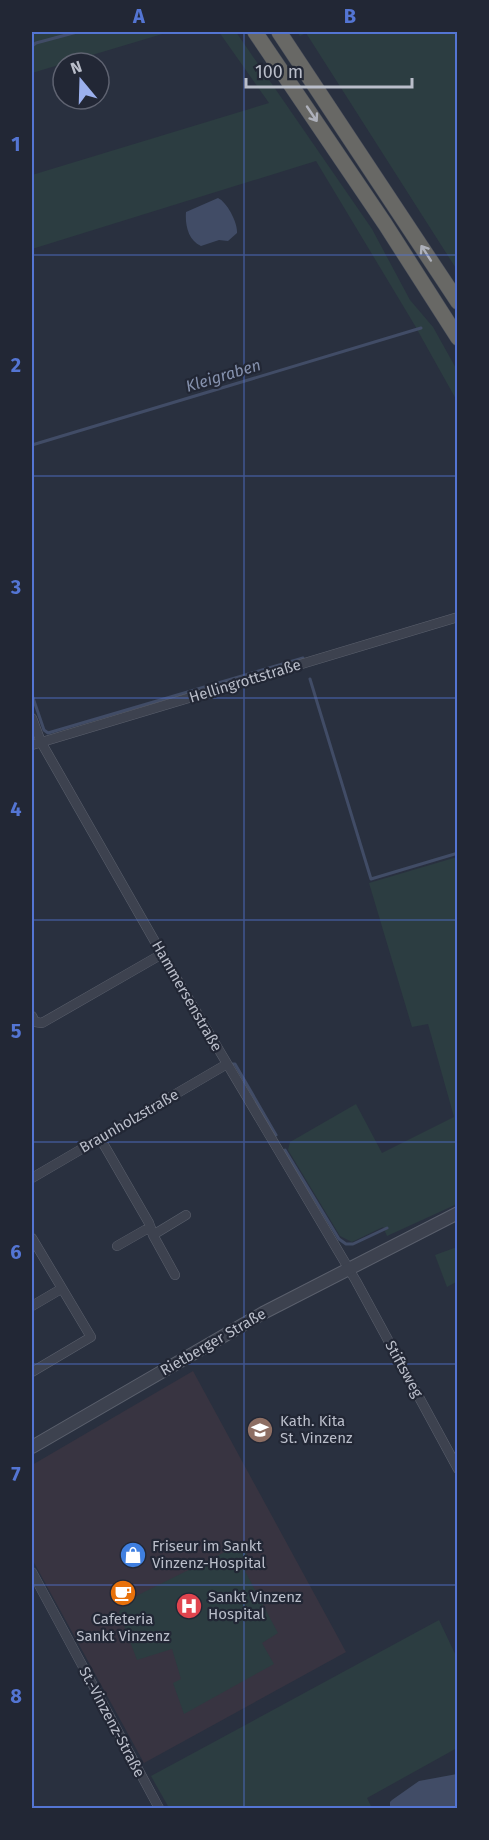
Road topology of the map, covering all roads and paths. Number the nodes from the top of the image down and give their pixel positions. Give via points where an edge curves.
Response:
1 (255, 32) edge
2 (279, 32) edge
3 (458, 302) edge
4 (458, 338) edge
5 (458, 617) edge
6 (32, 718) edge
7 (36, 744) edge
8 (162, 954) junction
9 (32, 1016) edge
10 (226, 1064) junction
11 (100, 1138) junction
12 (32, 1178) edge
13 (458, 1213) edge
14 (186, 1215) dead end
15 (458, 1223) edge
16 (152, 1232) junction
17 (32, 1238) edge
18 (399, 1245) junction
19 (117, 1246) dead end
20 (349, 1270) junction
21 (176, 1275) dead end
22 (61, 1289) junction
23 (32, 1306) edge
24 (32, 1372) edge
25 (32, 1447) edge
26 (458, 1469) edge
27 (32, 1572) edge
28 (159, 1809) edge

1 -> 4 highway
3 -> 2 highway
5 - 7 street, Hellingrottstraße
6 - 7 street, Hammersenstraße
7 - 8 street, Hammersenstraße
8 - 9 street via 42,1023 35,1022
8 - 10 street, Hammersenstraße
10 - 11 street, Braunholzstraße
10 - 20 street, Hammersenstraße
11 - 12 street, Braunholzstraße
11 - 16 street
13 - 18 street, Rietberger Straße
14 - 16 street
15 - 18 street, Rietberger Straße
16 - 19 street
16 - 21 street
17 - 22 street
18 - 20 street, Rietberger Straße
20 - 25 street, Rietberger Straße via 254,1318
20 - 26 street, Stiftsweg
22 - 23 street
22 - 24 street via 91,1336
27 - 28 street, St.-Vinzenz-Straße

